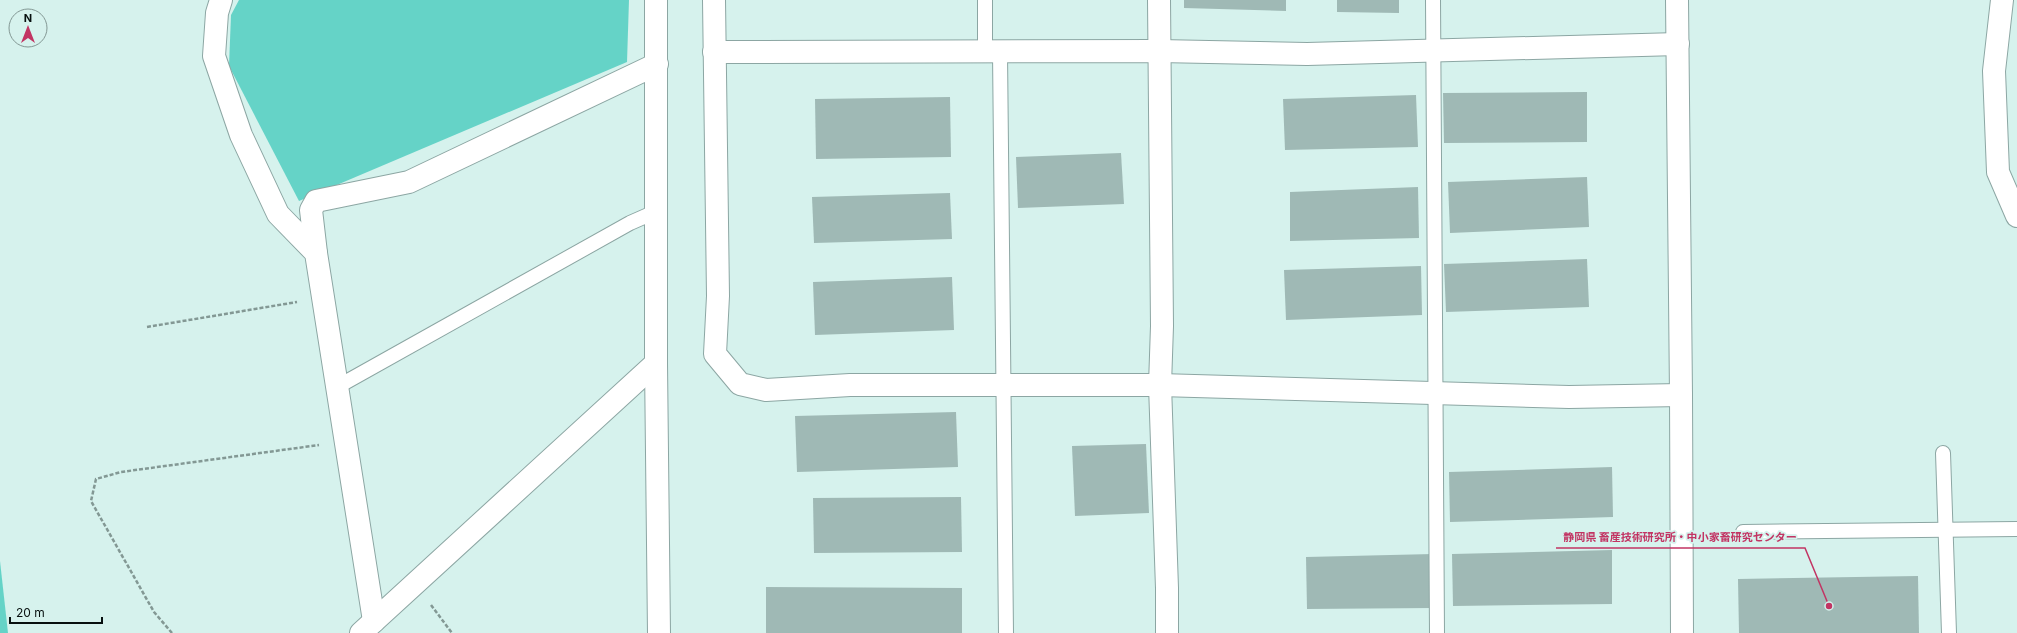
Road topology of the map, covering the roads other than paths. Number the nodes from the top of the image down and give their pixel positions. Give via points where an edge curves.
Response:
1 (221, 0) edge
2 (656, 0) edge
3 (714, 0) edge
4 (985, 0) edge
5 (1159, 0) edge
6 (1433, 0) edge
7 (1677, 0) edge
8 (2002, 0) edge
9 (1678, 44) junction
10 (1434, 50) junction
11 (1159, 51) junction
12 (714, 52) junction
13 (992, 52) junction
14 (657, 64) junction
15 (655, 212) junction
16 (2017, 216) edge
17 (316, 253) junction
18 (656, 363) junction
19 (1004, 385) junction
20 (1160, 385) junction
21 (337, 387) junction
22 (1436, 393) junction
23 (1681, 395) junction
24 (1943, 453) dead end
25 (1946, 529) junction
26 (2017, 529) edge
27 (1743, 532) dead end
28 (368, 627) edge
29 (659, 633) edge
30 (1006, 633) edge
31 (1166, 633) edge
32 (1436, 633) edge
33 (1682, 633) edge
34 (1950, 633) edge

1 - 17 street via 217,13 214,56 241,135 278,214
2 - 14 street
3 - 12 street
4 - 13 lane
5 - 11 street
6 - 10 lane
7 - 9 street
8 - 16 street via 1994,71 1998,172
9 - 10 street
9 - 23 street
10 - 11 street via 1307,54
10 - 22 lane
11 - 13 street
11 - 20 street via 1162,326
12 - 13 street
12 - 19 street via 718,296 715,354 726,369 740,384 766,390 850,385
13 - 19 lane
14 - 15 street
14 - 17 street via 409,182 316,201 310,210
15 - 18 street
15 - 21 lane via 630,223
17 - 21 street
18 - 28 street
18 - 29 street
19 - 20 street
19 - 30 lane
20 - 22 street
20 - 31 street via 1167,588
21 - 28 street
22 - 23 street via 1569,397
22 - 32 lane
23 - 33 street
24 - 25 lane
25 - 26 lane
25 - 27 lane
25 - 34 lane

